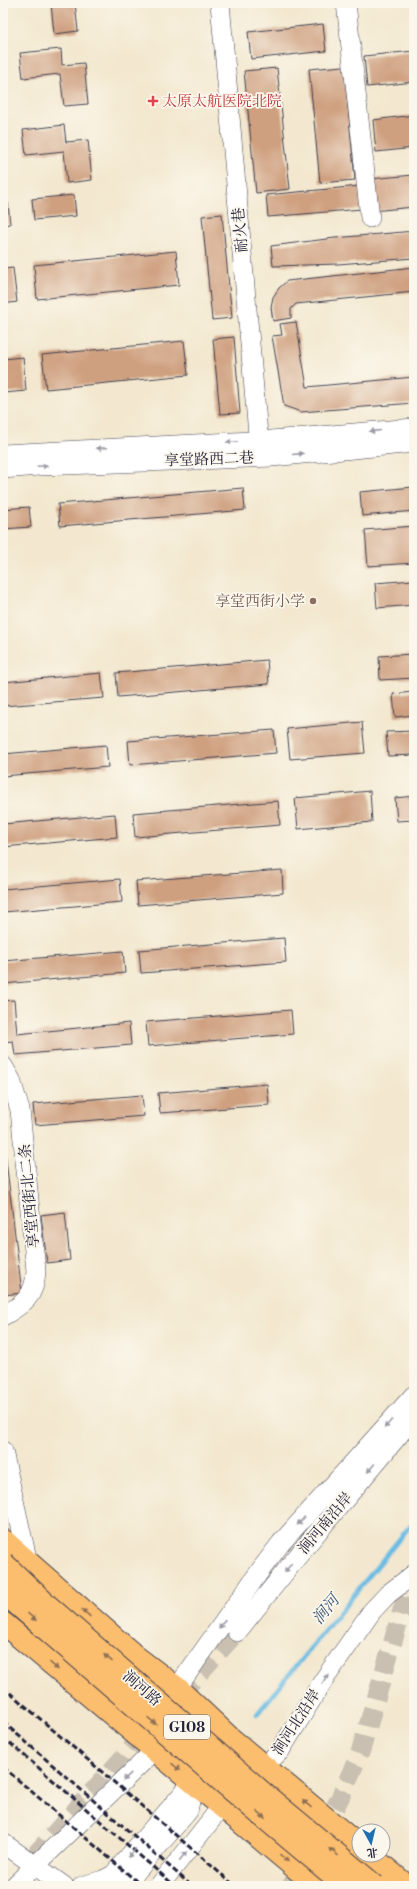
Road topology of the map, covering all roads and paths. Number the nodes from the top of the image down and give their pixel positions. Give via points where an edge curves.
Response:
1 (220, 3) edge
2 (230, 3) edge
3 (346, 3) edge
4 (370, 218) dead end
5 (414, 428) edge
6 (414, 443) edge
7 (266, 449) junction
8 (3, 454) edge
9 (3, 469) edge
10 (3, 1066) edge
11 (3, 1316) edge
12 (414, 1395) edge
13 (414, 1417) edge
14 (3, 1451) edge
15 (3, 1540) edge
16 (3, 1563) edge
17 (28, 1563) junction
18 (414, 1574) edge
19 (3, 1592) edge
20 (3, 1623) edge
21 (237, 1632) tunnel mouth
22 (135, 1656) junction
23 (177, 1688) junction
24 (98, 1702) junction
25 (230, 1738) junction
26 (155, 1750) junction
27 (264, 1767) junction
28 (194, 1782) junction
29 (222, 1806) junction
30 (351, 1839) edge
31 (4, 1849) edge
32 (380, 1863) edge
33 (35, 1873) edge
34 (103, 1880) junction
35 (64, 1886) edge
36 (82, 1886) edge
37 (124, 1886) edge
38 (158, 1886) edge
39 (317, 1886) edge
40 (346, 1886) edge
41 (375, 1886) edge
42 (407, 1886) edge

1 - 7 street, 耐火巷
2 - 7 street, 耐火巷
3 - 4 street
5 -> 7 street, 享堂路西二巷
7 -> 6 street, 享堂路西二巷
7 -> 8 street, 享堂路西二巷
9 -> 7 street, 享堂路西二巷
10 - 11 street, 享堂西街北二条 via 11,1080 20,1110 36,1284 22,1305
12 -> 23 street via 282,1543
13 -> 21 street, 涧河南沿岸
14 - 17 street
15 - 17 main road, 涧河路
41 -> 16 main road, 涧河路 / G108, bridge via 252,1783 47,1605
22 -> 17 main road, 涧河路
27 -> 18 street, 涧河北沿岸 via 280,1751 323,1681 372,1611 388,1594
19 -> 40 main road, 涧河路 / G108, bridge
20 -> 24 main road
22 - 23 main road, 涧河路
22 - 24 main road via 143,1672 139,1690 126,1703 108,1705
23 - 25 main road, 涧河路
24 - 26 main road
25 - 27 main road, 涧河路
25 - 28 street
26 -> 28 main road
26 -> 33 street
27 - 29 street, 涧河北沿岸
30 -> 27 main road, 涧河路
28 - 29 main road
28 -> 34 street via 113,1875
28 - 37 street via 188,1811
38 -> 29 street, 涧河北沿岸
29 -> 39 main road
31 - 33 street
32 - 42 main road
33 - 34 street via 78,1882
33 - 35 street
34 - 36 street

